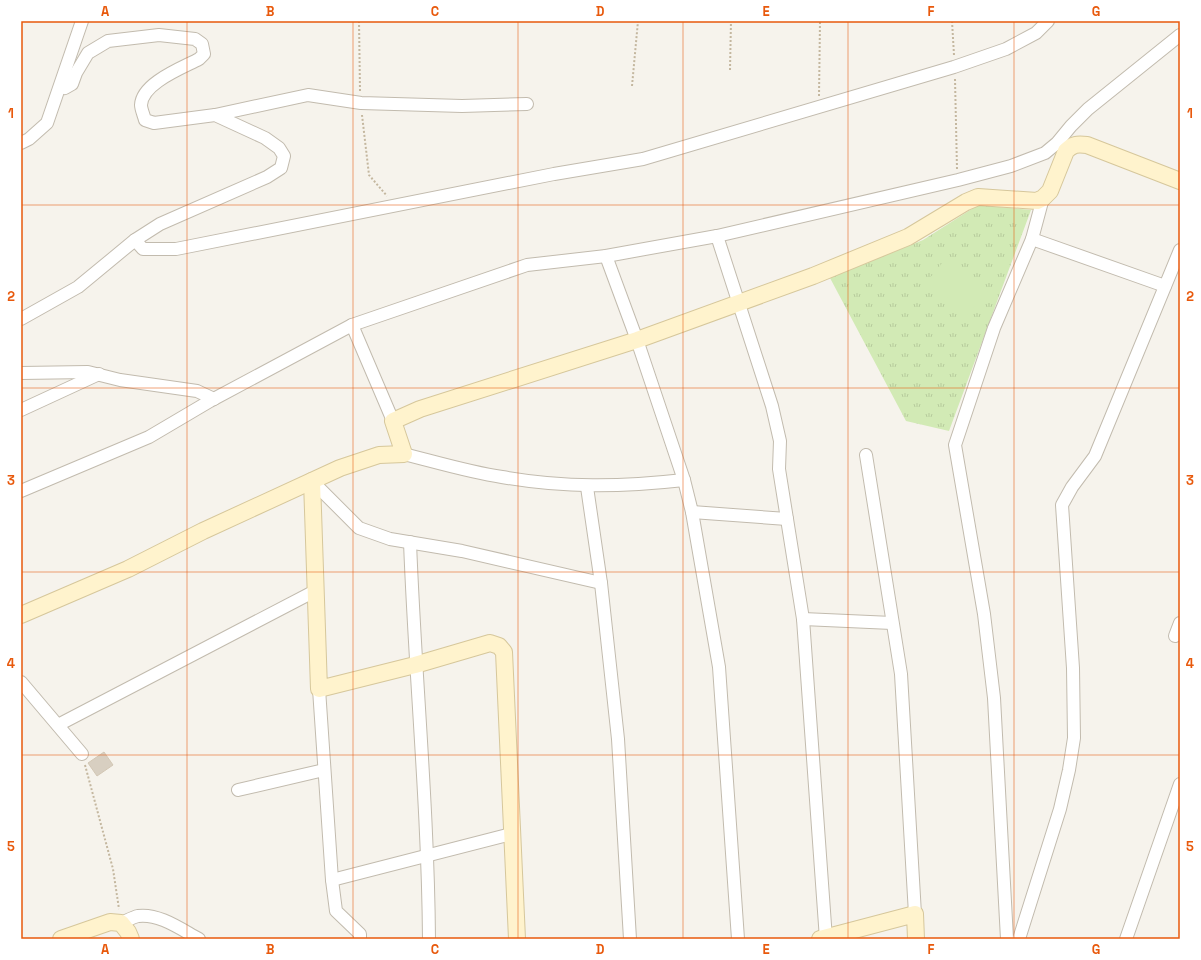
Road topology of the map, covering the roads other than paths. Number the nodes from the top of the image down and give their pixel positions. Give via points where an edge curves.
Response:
1 (82, 21) edge
2 (1048, 21) edge
3 (1180, 35) edge
4 (61, 84) junction
5 (527, 104) dead end
6 (215, 115) junction
7 (21, 143) edge
8 (1062, 147) junction
9 (1180, 180) edge
10 (1043, 198) junction
11 (718, 236) junction
12 (1032, 239) junction
13 (135, 240) junction
14 (1180, 250) edge
15 (606, 256) junction
16 (1165, 286) junction
17 (739, 303) junction
18 (21, 319) edge
19 (352, 325) junction
20 (637, 340) junction
21 (21, 373) edge
22 (99, 374) junction
23 (214, 399) junction
24 (21, 410) edge
25 (393, 421) junction
26 (404, 454) junction
27 (866, 455) dead end
28 (684, 480) junction
29 (312, 481) junction
30 (587, 487) junction
31 (21, 491) edge
32 (692, 512) junction
33 (787, 519) junction
34 (410, 542) junction
35 (602, 583) junction
36 (316, 591) junction
37 (21, 615) edge
38 (803, 619) junction
39 (892, 623) junction
40 (1180, 623) edge
41 (1175, 636) dead end
42 (415, 665) junction
43 (21, 682) edge
44 (319, 689) junction
45 (58, 725) junction
46 (82, 754) road end
47 (324, 770) junction
48 (1180, 784) edge
49 (238, 790) dead end
50 (511, 834) junction
51 (428, 855) junction
52 (332, 880) junction
53 (915, 914) junction
54 (121, 923) junction
55 (824, 938) edge
56 (61, 939) edge
57 (131, 939) edge
58 (199, 939) edge
59 (360, 939) edge
60 (429, 939) edge
61 (517, 939) edge
62 (630, 939) edge
63 (738, 939) edge
64 (916, 939) edge
65 (1007, 939) edge
66 (1019, 939) edge
67 (1126, 939) edge

1 - 4 street
2 - 13 street via 1036,32 1006,48 954,67 643,159 554,174 176,249 144,250
3 - 8 street via 1088,109 1071,126
4 - 6 street via 65,88 72,84 88,54 108,41 159,35 195,39 202,44 204,54 158,81 147,91 141,105 145,120 154,123
4 - 7 street via 47,122
5 - 6 street via 462,106 361,103 308,95
6 - 13 street via 265,138 279,148 284,156 281,168 267,177 160,224
8 - 9 street via 1087,145
8 - 10 street via 1050,190
8 - 11 street via 1011,166 958,180
10 - 12 street
10 - 17 street via 1029,201 978,197 908,238
11 - 15 street
11 - 17 street
12 - 16 street
12 - 65 street via 994,328 956,444 984,614 994,698
13 - 18 street via 78,287
14 - 16 street
15 - 19 street via 527,265
15 - 20 street
16 - 66 street via 1095,456 1062,505 1074,668 1074,738 1070,770 1060,809
17 - 20 street
17 - 33 street via 772,406 780,441 779,469
19 - 23 street
19 - 25 street
20 - 25 street via 420,409
20 - 28 street
21 - 22 street
22 - 23 street via 120,380 197,391
22 - 24 street
23 - 31 street via 149,437
25 - 26 street
26 - 29 street via 379,455
26 - 30 street via 502,477
27 - 39 street
28 - 30 street via 635,486
28 - 32 street
29 - 34 street via 359,528 390,539
29 - 36 street
29 - 37 street via 128,569
30 - 35 street
32 - 33 street
32 - 63 street via 719,667
33 - 38 street
34 - 35 street via 462,551
34 - 42 street
35 - 62 street via 618,739
36 - 44 street
36 - 45 street
38 - 39 street
38 - 55 street
39 - 53 street via 901,674
40 - 41 street
42 - 44 street
42 - 50 street via 490,643 499,646 504,652
42 - 51 street
43 - 45 street
44 - 47 street
45 - 46 street
47 - 49 street
47 - 52 street
48 - 67 street
50 - 51 street
50 - 61 street
51 - 52 street
51 - 60 street
52 - 59 street via 336,911 360,934
53 - 55 street
53 - 64 street
54 - 56 street via 110,922
54 - 57 street
54 - 58 street via 138,916 147,916 161,919

